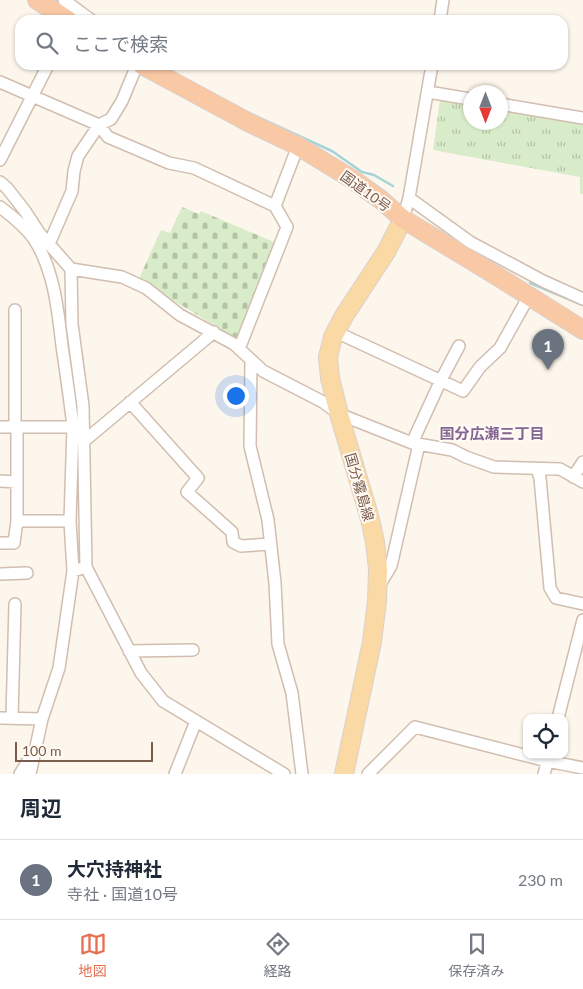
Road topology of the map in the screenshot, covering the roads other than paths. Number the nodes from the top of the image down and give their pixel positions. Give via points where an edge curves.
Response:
1 (37, 0) edge
2 (64, 0) edge
3 (443, 0) edge
4 (60, 15) edge
5 (84, 15) edge
6 (441, 15) edge
7 (46, 70) edge
8 (136, 70) edge
9 (151, 70) edge
10 (431, 70) edge
11 (0, 82) edge
12 (428, 92) junction
13 (33, 95) junction
14 (463, 98) edge
15 (508, 105) edge
16 (583, 118) edge
17 (99, 125) junction
18 (298, 146) junction
19 (0, 160) edge
20 (0, 182) edge
21 (409, 198) junction
22 (274, 206) junction
23 (0, 207) edge
24 (403, 219) junction
25 (49, 244) junction
26 (71, 269) junction
27 (522, 270) junction
28 (511, 284) junction
29 (529, 296) junction
30 (583, 299) edge
31 (16, 310) dead end
32 (583, 330) edge
33 (214, 332) junction
34 (336, 332) junction
35 (459, 346) dead end
36 (239, 349) junction
37 (251, 360) junction
38 (441, 380) junction
39 (130, 402) junction
40 (339, 414) junction
41 (0, 427) edge
42 (16, 427) junction
43 (74, 427) junction
44 (84, 442) junction
45 (416, 444) junction
46 (583, 462) edge
47 (537, 469) junction
48 (578, 480) edge
49 (0, 482) edge
50 (17, 482) junction
51 (17, 521) junction
52 (70, 521) junction
53 (0, 543) edge
54 (270, 544) junction
55 (86, 567) junction
56 (73, 571) junction
57 (0, 574) edge
58 (27, 574) dead end
59 (378, 587) junction
60 (14, 604) dead end
61 (583, 604) edge
62 (583, 620) edge
63 (193, 650) dead end
64 (129, 651) junction
65 (559, 714) edge
66 (6, 718) edge
67 (42, 719) junction
68 (196, 720) junction
69 (38, 743) junction
70 (523, 752) edge
71 (548, 759) edge
72 (552, 759) edge
73 (583, 768) edge
74 (20, 774) edge
75 (30, 774) edge
76 (174, 774) edge
77 (284, 774) edge
78 (302, 774) edge
79 (344, 774) edge
80 (368, 774) edge
81 (544, 774) edge

1 - 4 highway
2 - 5 street
3 - 6 street
7 - 13 street
8 - 17 street via 111,119
9 - 18 highway, 国道10号
10 - 12 street
11 - 13 street
12 - 14 street
12 - 21 street
13 - 17 street
13 - 19 street
15 - 16 street
17 - 22 street via 108,136 169,163 194,168
17 - 25 street via 78,156 72,191
18 - 22 street
18 - 24 highway, 国道10号 via 359,184
20 - 25 street
21 - 24 street
21 - 27 street via 470,242
22 - 36 street via 287,227
23 - 43 street via 33,238 49,274 57,306
24 - 28 highway, 国道10号
24 - 34 main road, 国分霧島線
25 - 26 street
26 - 33 street via 134,282 158,296 180,315
26 - 44 street via 72,324 83,406
27 - 28 street
27 - 30 street
28 - 29 highway, 国道10号
29 - 32 highway, 国道10号
29 - 38 street via 500,348 462,390
31 - 42 street
33 - 36 street
33 - 39 street
34 - 38 street
34 - 40 main road, 国分霧島線 via 328,356
35 - 38 street
36 - 37 street
37 - 40 street via 262,371 323,402
37 - 54 street via 250,446 268,520
38 - 45 street
39 - 44 street
39 - 54 street via 198,478 186,492 232,532 234,542 241,546
40 - 45 street
40 - 59 main road, 国分霧島線 via 372,526
41 - 42 street
42 - 43 street
42 - 50 street
43 - 52 street
44 - 55 street
45 - 47 street via 452,450 494,467
45 - 59 street via 391,566
46 - 48 street
47 - 48 street via 560,469
47 - 61 street via 550,588 556,598
49 - 50 street
50 - 51 street
51 - 52 street
51 - 53 street via 14,543
52 - 56 street
54 - 78 street via 278,644 292,693
55 - 56 street
55 - 64 street
56 - 67 street via 59,668
57 - 58 street
59 - 79 main road, 国分霧島線 via 372,642
60 - 66 street
62 - 65 street
63 - 64 street
64 - 68 street via 163,702
66 - 67 street
67 - 69 street
68 - 76 street
68 - 77 street
69 - 74 street
69 - 75 street
70 - 80 street via 415,727
71 - 81 street
72 - 73 street

